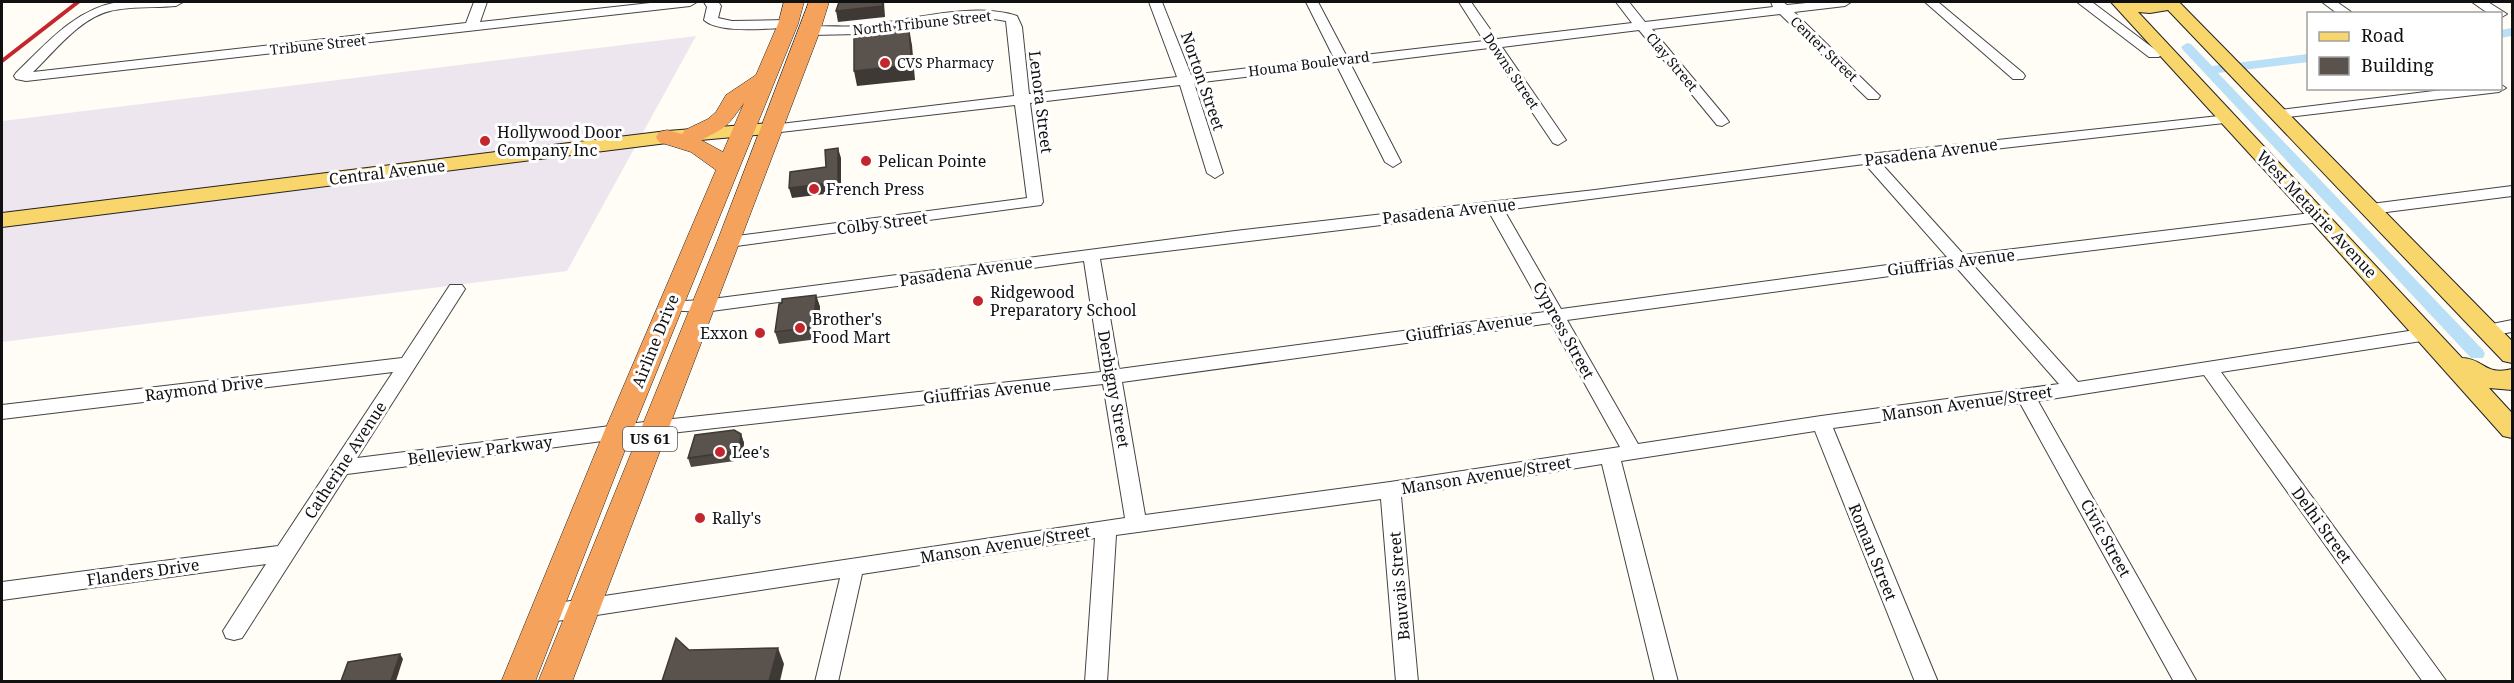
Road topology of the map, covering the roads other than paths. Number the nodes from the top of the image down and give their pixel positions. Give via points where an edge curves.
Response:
1 (176, 2) edge
2 (480, 2) edge
3 (690, 2) edge
4 (710, 2) edge
5 (794, 2) edge
6 (819, 2) edge
7 (1155, 2) edge
8 (1312, 2) edge
9 (1465, 2) edge
10 (1622, 2) edge
11 (1845, 2) edge
12 (1931, 2) edge
13 (2084, 2) edge
14 (2119, 2) edge
15 (2125, 2) edge
16 (2164, 2) edge
17 (2170, 2) edge
18 (2329, 2) edge
19 (2479, 2) edge
20 (1779, 5) edge
21 (2345, 12) edge
22 (2497, 12) edge
23 (998, 15) joint
24 (788, 24) junction
25 (1641, 25) junction
26 (472, 27) junction
27 (810, 31) junction
28 (1492, 42) junction
29 (2155, 48) junction
30 (2219, 52) junction
31 (1342, 60) junction
32 (2018, 76) dead end
33 (765, 78) junction
34 (1185, 79) junction
35 (2483, 90) edge
36 (1873, 96) dead end
37 (1023, 98) junction
38 (2279, 114) junction
39 (2228, 119) junction
40 (1722, 122) dead end
41 (772, 129) junction
42 (742, 130) junction
43 (693, 135) junction
44 (667, 137) junction
45 (1558, 140) dead end
46 (1869, 159) junction
47 (1393, 162) dead end
48 (727, 168) junction
49 (1215, 174) dead end
50 (2512, 191) edge
51 (1034, 204) joint
52 (1494, 206) junction
53 (2371, 209) junction
54 (2320, 217) junction
55 (2, 220) edge
56 (729, 242) junction
57 (1091, 254) junction
58 (1958, 261) junction
59 (456, 289) dead end
60 (670, 306) junction
61 (704, 306) junction
62 (1556, 315) junction
63 (2512, 327) edge
64 (2488, 330) junction
65 (2433, 340) junction
66 (2512, 355) edge
67 (406, 364) junction
68 (2209, 369) junction
69 (1111, 377) junction
70 (2512, 378) edge
71 (2074, 389) junction
72 (2025, 395) junction
73 (2, 412) edge
74 (1821, 423) junction
75 (655, 428) junction
76 (2512, 429) edge
77 (618, 432) junction
78 (1633, 453) junction
79 (1610, 456) junction
80 (341, 467) junction
81 (1390, 490) junction
82 (1136, 524) junction
83 (1106, 528) junction
84 (285, 553) junction
85 (853, 567) junction
86 (2, 591) edge
87 (584, 608) junction
88 (544, 614) junction
89 (234, 631) dead end
90 (518, 681) edge
91 (555, 681) edge
92 (826, 681) edge
93 (1096, 681) edge
94 (1407, 681) edge
95 (1667, 681) edge
96 (1927, 681) edge
97 (2186, 681) edge
98 (2436, 681) edge

1 - 26 street, Tribune Street via 126,4 96,12 21,76
2 - 26 street
3 - 26 street, Tribune Street
4 - 24 street via 714,6 711,20 732,25
5 - 24 highway, Airline Drive / US 61
6 - 27 highway, Airline Drive / US 61
7 - 34 street, Norton Street
8 - 31 street
9 - 28 street, Downs Street
10 - 25 street, Clay Street
11 - 20 street, Houma Boulevard
12 - 32 street
13 - 29 street
14 - 29 main road, West Metairie Avenue
15 - 16 main road via 2155,9 2166,5
17 - 30 main road
18 - 21 street
19 - 22 street
20 - 25 street, Houma Boulevard
20 - 36 street, Center Street
23 - 27 street, North Tribune Street
23 - 37 street, Lenora Street via 1012,19 1015,27
24 - 33 highway, Airline Drive / US 61
25 - 28 street, Houma Boulevard
25 - 40 street, Clay Street
27 - 41 highway, Airline Drive / US 61
28 - 31 street, Houma Boulevard
28 - 45 street, Downs Street
29 - 30 main road via 2151,32 2154,24 2168,24 2199,36
29 - 39 main road, West Metairie Avenue
30 - 38 main road
31 - 34 street, Houma Boulevard
31 - 47 street
33 - 42 highway, Airline Drive / US 61
33 - 43 highway via 734,100 716,124
34 - 37 street, Houma Boulevard
34 - 49 street, Norton Street
35 - 38 street
37 - 41 street, Houma Boulevard
37 - 51 street, Lenora Street
38 - 53 main road
39 - 46 street, Pasadena Avenue
39 - 54 main road, West Metairie Avenue
41 - 42 main road, Central Avenue
41 - 56 highway, Airline Drive / US 61
42 - 43 main road, Central Avenue
42 - 48 highway, Airline Drive / US 61
43 - 44 main road, Central Avenue
44 - 48 highway via 694,143
44 - 55 main road, Central Avenue
46 - 52 street, Pasadena Avenue
46 - 58 street
48 - 60 highway, Airline Drive / US 61
50 - 53 street
51 - 56 street, Colby Street
52 - 57 street, Pasadena Avenue
52 - 62 street, Cypress Street
53 - 64 main road
54 - 58 street, Giuffrias Avenue
54 - 65 main road, West Metairie Avenue
56 - 61 highway, Airline Drive / US 61
57 - 61 street, Pasadena Avenue
57 - 69 street, Derbigny Street
58 - 62 street, Giuffrias Avenue
58 - 71 street
59 - 67 street, Catherine Avenue
60 - 61 street, Pasadena Avenue
60 - 77 highway, Airline Drive / US 61
61 - 75 highway, Airline Drive / US 61
62 - 69 street, Giuffrias Avenue
62 - 78 street, Cypress Street
63 - 64 street
64 - 66 main road
65 - 68 street, Manson Avenue/Street
65 - 70 main road via 2467,369 2488,379 2508,382
65 - 76 main road, West Metairie Avenue
67 - 73 street, Raymond Drive
67 - 80 street, Catherine Avenue
68 - 71 street, Manson Avenue/Street
68 - 98 street, Delhi Street
69 - 75 street, Giuffrias Avenue
69 - 82 street, Derbigny Street
71 - 72 street, Manson Avenue/Street
72 - 74 street, Manson Avenue/Street
72 - 97 street, Civic Street
74 - 78 street, Manson Avenue/Street
74 - 96 street, Roman Street
75 - 77 street, Giuffrias Avenue
75 - 87 highway, Airline Drive / US 61
77 - 80 street, Belleview Parkway
77 - 88 highway, Airline Drive / US 61
78 - 79 street, Manson Avenue/Street
79 - 81 street, Manson Avenue/Street
79 - 95 street
80 - 84 street, Catherine Avenue
81 - 82 street, Manson Avenue/Street
81 - 94 street, Bauvais Street
82 - 83 street, Manson Avenue/Street
83 - 85 street, Manson Avenue/Street
83 - 93 street
84 - 86 street, Flanders Drive
84 - 89 street, Catherine Avenue
85 - 87 street, Manson Avenue/Street
85 - 92 street
87 - 88 street, Manson Avenue/Street
87 - 91 highway, Airline Drive / US 61
88 - 90 highway, Airline Drive / US 61

